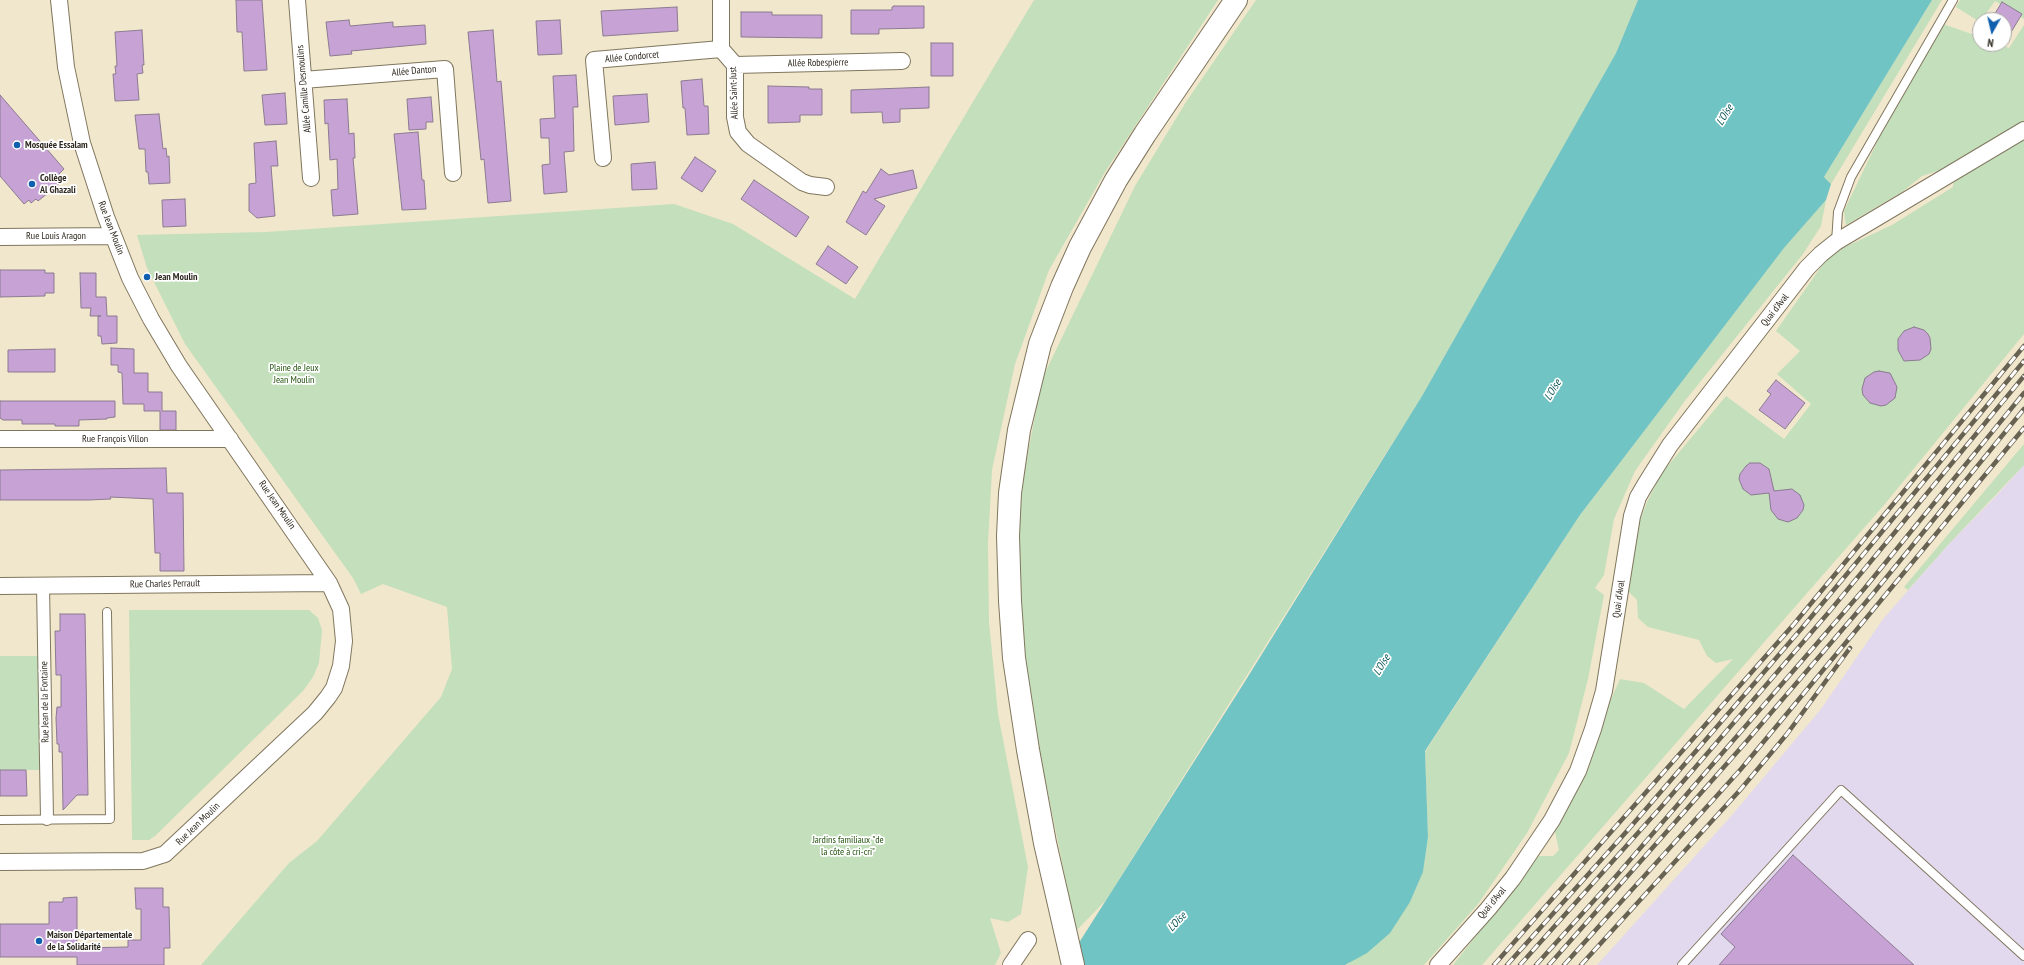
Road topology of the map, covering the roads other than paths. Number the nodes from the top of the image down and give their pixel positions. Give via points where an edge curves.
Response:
1 (59, 0) edge
2 (297, 0) edge
3 (721, 0) edge
4 (1236, 0) edge
5 (1953, 0) edge
6 (721, 49) junction
7 (902, 61) dead end
8 (735, 65) junction
9 (303, 80) junction
10 (2024, 130) edge
11 (603, 158) dead end
12 (453, 173) dead end
13 (311, 178) dead end
14 (826, 186) dead end
15 (113, 236) junction
16 (0, 237) edge
17 (1832, 245) junction
18 (0, 439) edge
19 (230, 439) junction
20 (330, 583) junction
21 (0, 586) edge
22 (43, 586) junction
23 (106, 612) dead end
24 (47, 819) junction
25 (0, 820) edge
26 (0, 862) edge
27 (1028, 940) dead end
28 (2024, 956) edge
29 (1011, 965) edge
30 (1073, 965) edge
31 (1438, 965) edge
32 (1682, 965) edge

1 - 15 street, Rue Jean Moulin via 73,105 86,157
2 - 9 street, Allée Camille Desmoulins
3 - 6 street
4 - 30 main road via 1145,134 1090,228 1054,305 1040,344 1019,430 1010,493 1009,581 1015,665 1040,816
5 - 17 lane via 1851,177 1838,212
6 - 8 street, Allée Saint-Just
6 - 11 street, Allée Condorcet via 594,60
7 - 8 street, Allée Robespierre
8 - 14 street, Allée Saint-Just via 735,117 742,139 802,182
9 - 12 street, Allée Danton via 445,69
9 - 13 street, Allée Camille Desmoulins
10 - 17 street, Quai d'Aval
15 - 16 street, Rue Louis Aragon
15 - 19 street, Rue Jean Moulin via 130,278 159,333
17 - 31 street, Quai d'Aval via 1808,268 1688,421 1638,497 1630,527 1604,691 1584,757 1559,807 1513,878
18 - 19 street, Rue François Villon
19 - 20 street, Rue Jean Moulin
20 - 22 street, Rue Charles Perrault
20 - 26 street, Rue Jean Moulin via 338,599 344,631 343,653 334,688 315,713 165,854 144,861
21 - 22 street, Rue Charles Perrault
22 - 24 street, Rue Jean de la Fontaine
23 - 24 lane via 110,819
24 - 25 lane
27 - 29 street
28 - 32 lane via 1841,790

